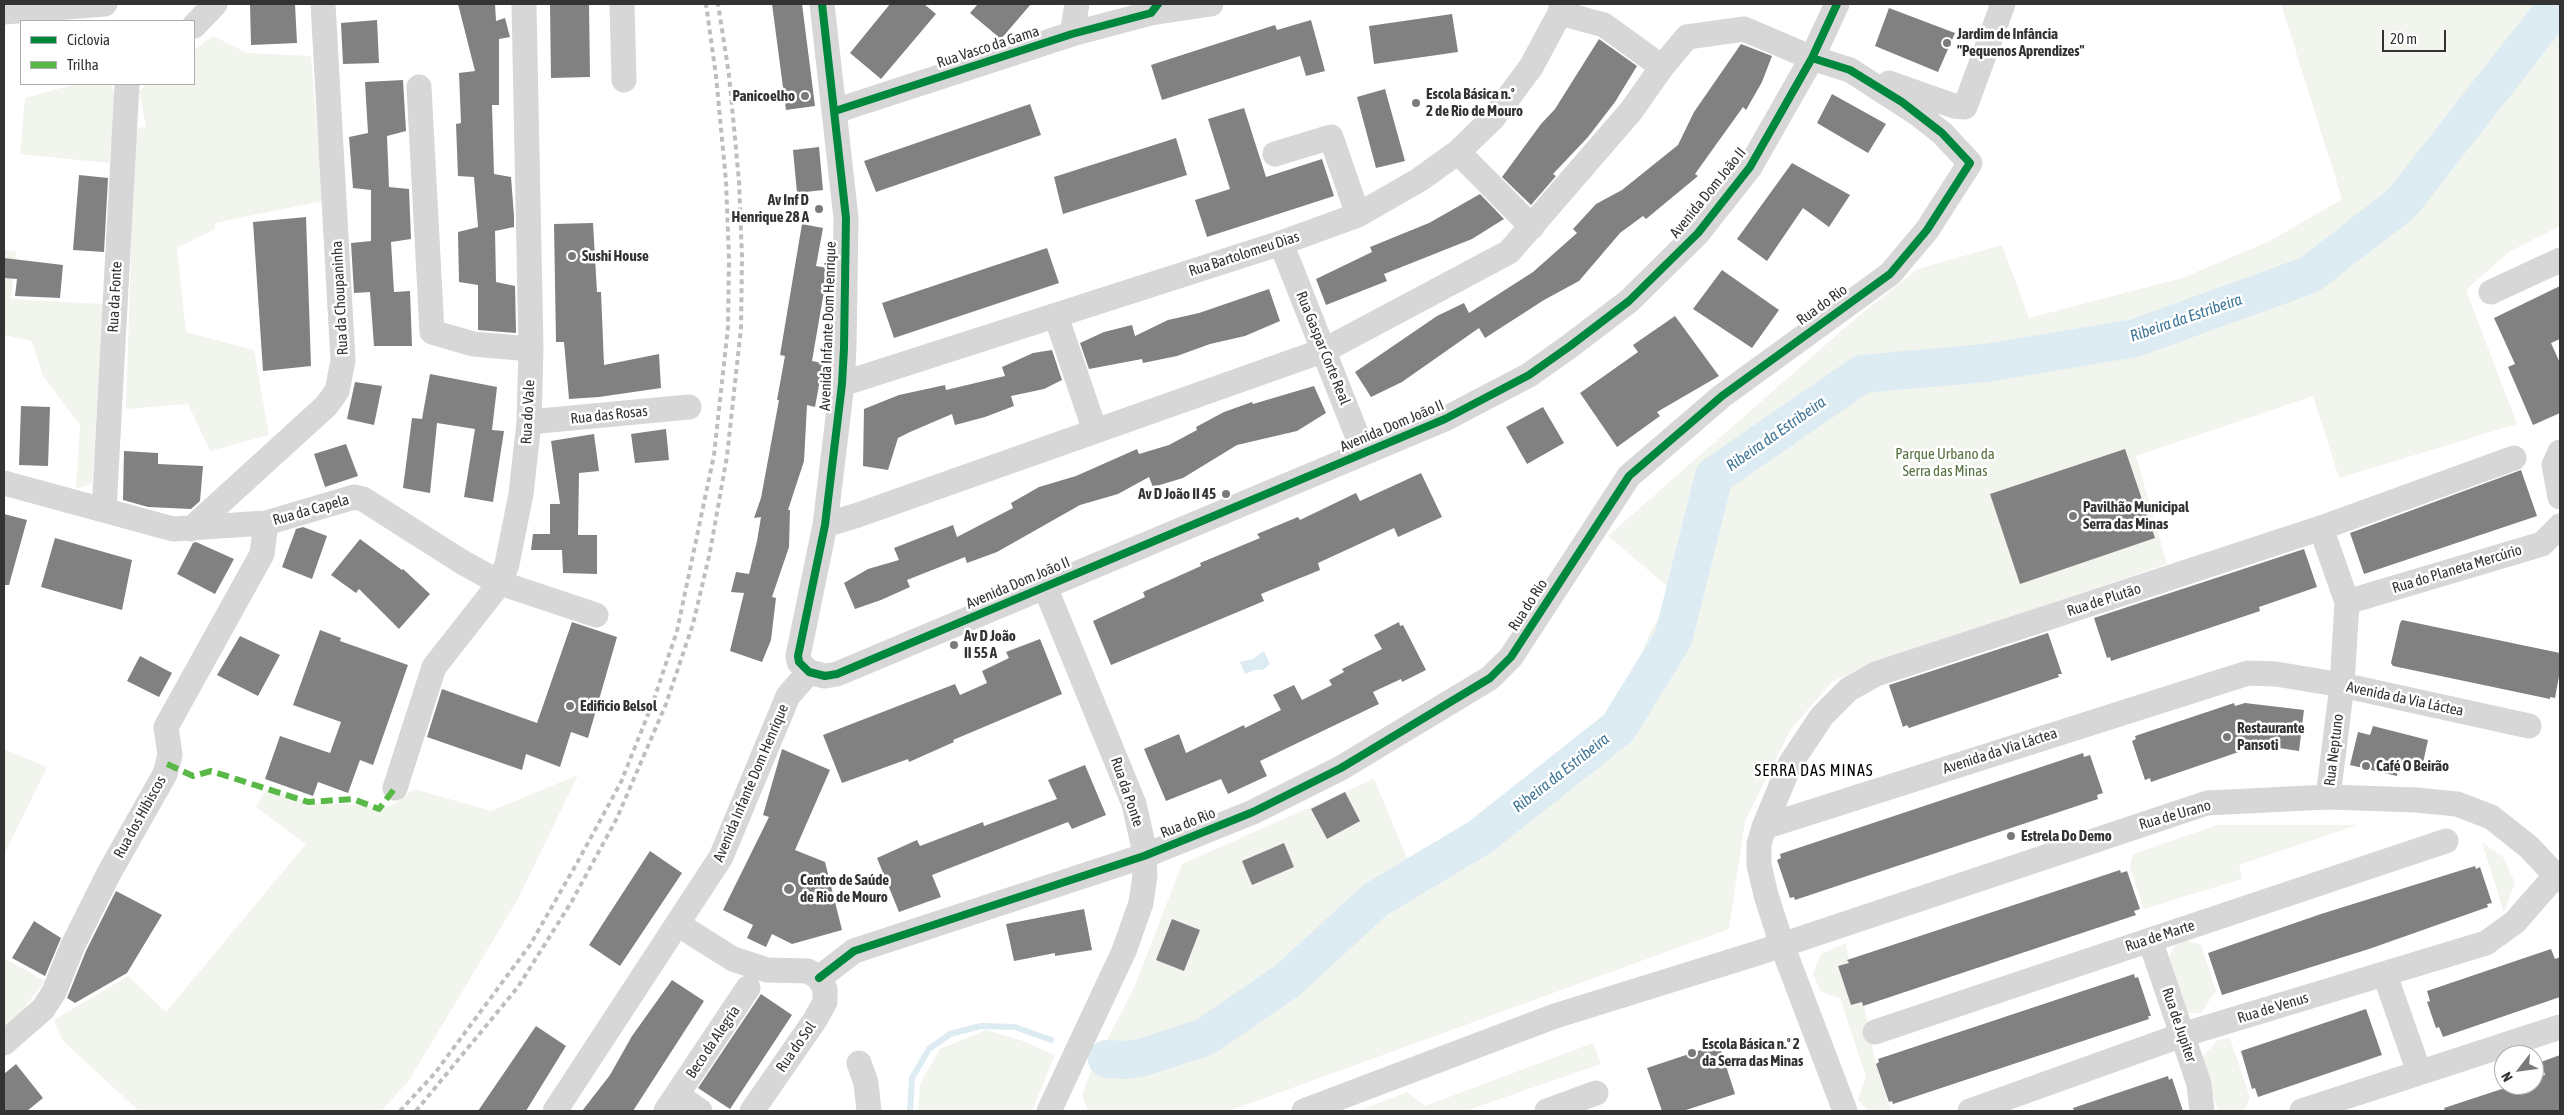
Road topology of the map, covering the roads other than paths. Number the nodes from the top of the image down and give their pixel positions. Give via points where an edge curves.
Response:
1 (105, 4) edge
2 (215, 4) edge
3 (323, 4) edge
4 (524, 4) edge
5 (622, 4) edge
6 (822, 4) edge
7 (1077, 4) edge
8 (1211, 4) edge
9 (1837, 4) edge
10 (2003, 4) edge
11 (1154, 8) edge
12 (1561, 8) edge
13 (4, 12) edge
14 (195, 25) edge
15 (1072, 34) junction
16 (1812, 58) junction
17 (1662, 67) junction
18 (1850, 70) junction
19 (624, 80) dead end
20 (127, 85) edge
21 (419, 87) dead end
22 (835, 111) junction
23 (1458, 152) junction
24 (1274, 154) dead end
25 (1358, 215) junction
26 (1532, 227) junction
27 (1281, 243) junction
28 (2560, 260) edge
29 (2491, 292) dead end
30 (1056, 316) junction
31 (531, 349) junction
32 (1325, 350) junction
33 (842, 384) junction
34 (689, 407) dead end
35 (529, 422) junction
36 (1095, 432) junction
37 (2560, 452) edge
38 (1364, 453) junction
39 (2514, 458) dead end
40 (4, 483) edge
41 (2560, 497) edge
42 (104, 510) junction
43 (266, 523) junction
44 (825, 525) junction
45 (2560, 526) edge
46 (2321, 528) junction
47 (191, 529) junction
48 (500, 583) junction
49 (1045, 587) junction
50 (2347, 602) junction
51 (596, 615) dead end
52 (809, 672) junction
53 (2342, 685) junction
54 (2530, 726) dead end
55 (395, 788) dead end
56 (2328, 797) junction
57 (1764, 827) junction
58 (2446, 842) dead end
59 (1144, 856) junction
60 (2558, 877) edge
61 (679, 925) junction
62 (2150, 940) junction
63 (1782, 945) junction
64 (2385, 975) junction
65 (819, 978) junction
66 (748, 988) dead end
67 (2560, 1027) edge
68 (1875, 1032) dead end
69 (2182, 1035) junction
70 (4, 1043) edge
71 (859, 1064) dead end
72 (2419, 1072) junction
73 (1059, 1086) junction
74 (1596, 1093) dead end
75 (672, 1103) edge
76 (555, 1111) edge
77 (700, 1111) edge
78 (752, 1111) edge
79 (869, 1111) edge
80 (1049, 1111) edge
81 (1067, 1111) edge
82 (1304, 1111) edge
83 (1547, 1111) edge
84 (1845, 1111) edge
85 (1970, 1111) edge
86 (2202, 1111) edge
87 (2302, 1111) edge

1 - 13 street
2 - 14 street
3 - 47 street, Rua da Choupaninha via 344,362 336,391 326,406
4 - 31 street, Rua do Vale
5 - 19 street
6 - 22 street, Avenida Infante Dom Henrique
7 - 15 street
8 - 11 street, Rua Vasco da Gama
9 - 16 street, Avenida Dom João II
10 - 18 street via 1965,107
11 - 15 street, Rua Vasco da Gama
12 - 17 street via 1604,25
12 - 23 street, Rua Bartolomeu Dias via 1531,67 1493,118
15 - 22 street, Rua Vasco da Gama
16 - 17 street, Rua do Rio via 1744,30 1687,37
16 - 18 street, Rua do Rio
16 - 38 street, Avenida Dom João II via 1750,167 1698,232 1629,301 1529,375 1445,418
17 - 26 street, Rua do Rio via 1631,111
18 - 59 street, Rua do Rio via 1918,114 1942,133 1970,163 1927,230 1890,274 1722,396 1629,476 1511,657 1490,678 1341,768 1253,812
20 - 42 street, Rua da Fonte
21 - 31 street via 432,332 473,344
22 - 33 street, Avenida Infante Dom Henrique via 846,218
23 - 25 street, Rua Bartolomeu Dias via 1419,180
23 - 26 street
24 - 25 street via 1330,137
25 - 27 street, Rua Bartolomeu Dias
26 - 32 street, Rua do Rio via 1509,252
27 - 30 street, Rua Bartolomeu Dias
27 - 32 street, Rua Gaspar Corte Real
28 - 29 street
30 - 33 street, Rua Bartolomeu Dias
30 - 36 street
31 - 35 street, Rua do Vale
32 - 36 street, Rua do Rio
32 - 38 street, Rua Gaspar Corte Real
33 - 44 street, Avenida Infante Dom Henrique
34 - 35 street, Rua das Rosas
35 - 48 street, Rua do Vale via 521,494
36 - 44 street, Rua do Rio
37 - 41 street via 2554,465
38 - 49 street, Avenida Dom João II
39 - 46 street, Rua de Plutão
40 - 42 street, Rua da Capela
42 - 47 street, Rua da Capela via 173,529
43 - 47 street, Rua da Capela
43 - 48 street, Rua da Capela via 354,497 363,499
43 - 70 street, Rua dos Hibiscos via 262,554 166,727 170,755 165,774 109,874 73,945 54,992 43,1009
44 - 52 street, Avenida Infante Dom Henrique via 798,649 799,662
45 - 50 street, Rua do Planeta Mercúrio via 2542,544
46 - 50 street, Rua Neptuno
46 - 57 street, Rua de Plutão via 1876,674 1848,689 1822,716 1790,764
48 - 51 street, Rua da Capela
48 - 55 street, Rua do Vale via 434,667
49 - 52 street, Avenida Dom João II via 837,674 825,676
49 - 59 street, Rua da Ponte via 1134,804
50 - 53 street, Rua Neptuno
52 - 61 street, Avenida Infante Dom Henrique via 788,696 721,856
53 - 54 street, Avenida da Via Láctea
53 - 56 street, Rua Neptuno
53 - 57 street, Avenida da Via Láctea via 2276,674 2248,673
56 - 60 street, Rua de Urano via 2457,804 2492,817 2530,847
56 - 63 street, Rua de Urano via 2207,803
57 - 63 street via 1759,844 1759,865
58 - 62 street, Rua de Marte
59 - 65 street, Rua do Rio via 854,951
59 - 73 street, Rua da Ponte via 1145,875 1135,922
60 - 64 street, Rua de Venus via 2515,922 2486,943
61 - 65 street via 720,953 747,965 767,970 802,970
61 - 76 street, Avenida Infante Dom Henrique
62 - 68 street, Rua de Marte
62 - 69 street, Rua de Jupiter
63 - 82 street, Rua de Urano via 1555,1016
63 - 84 street
64 - 69 street, Rua de Venus
64 - 72 street
65 - 78 street, Rua do Sol via 825,989 825,1002
66 - 75 street, Beco da Alegria
67 - 72 street
69 - 85 street, Rua de Venus
69 - 86 street, Rua de Jupiter via 2199,1084
71 - 79 street via 866,1084
72 - 87 street
73 - 80 street, Rua da Ponte
73 - 81 street
74 - 83 street
75 - 77 street, Beco da Alegria

